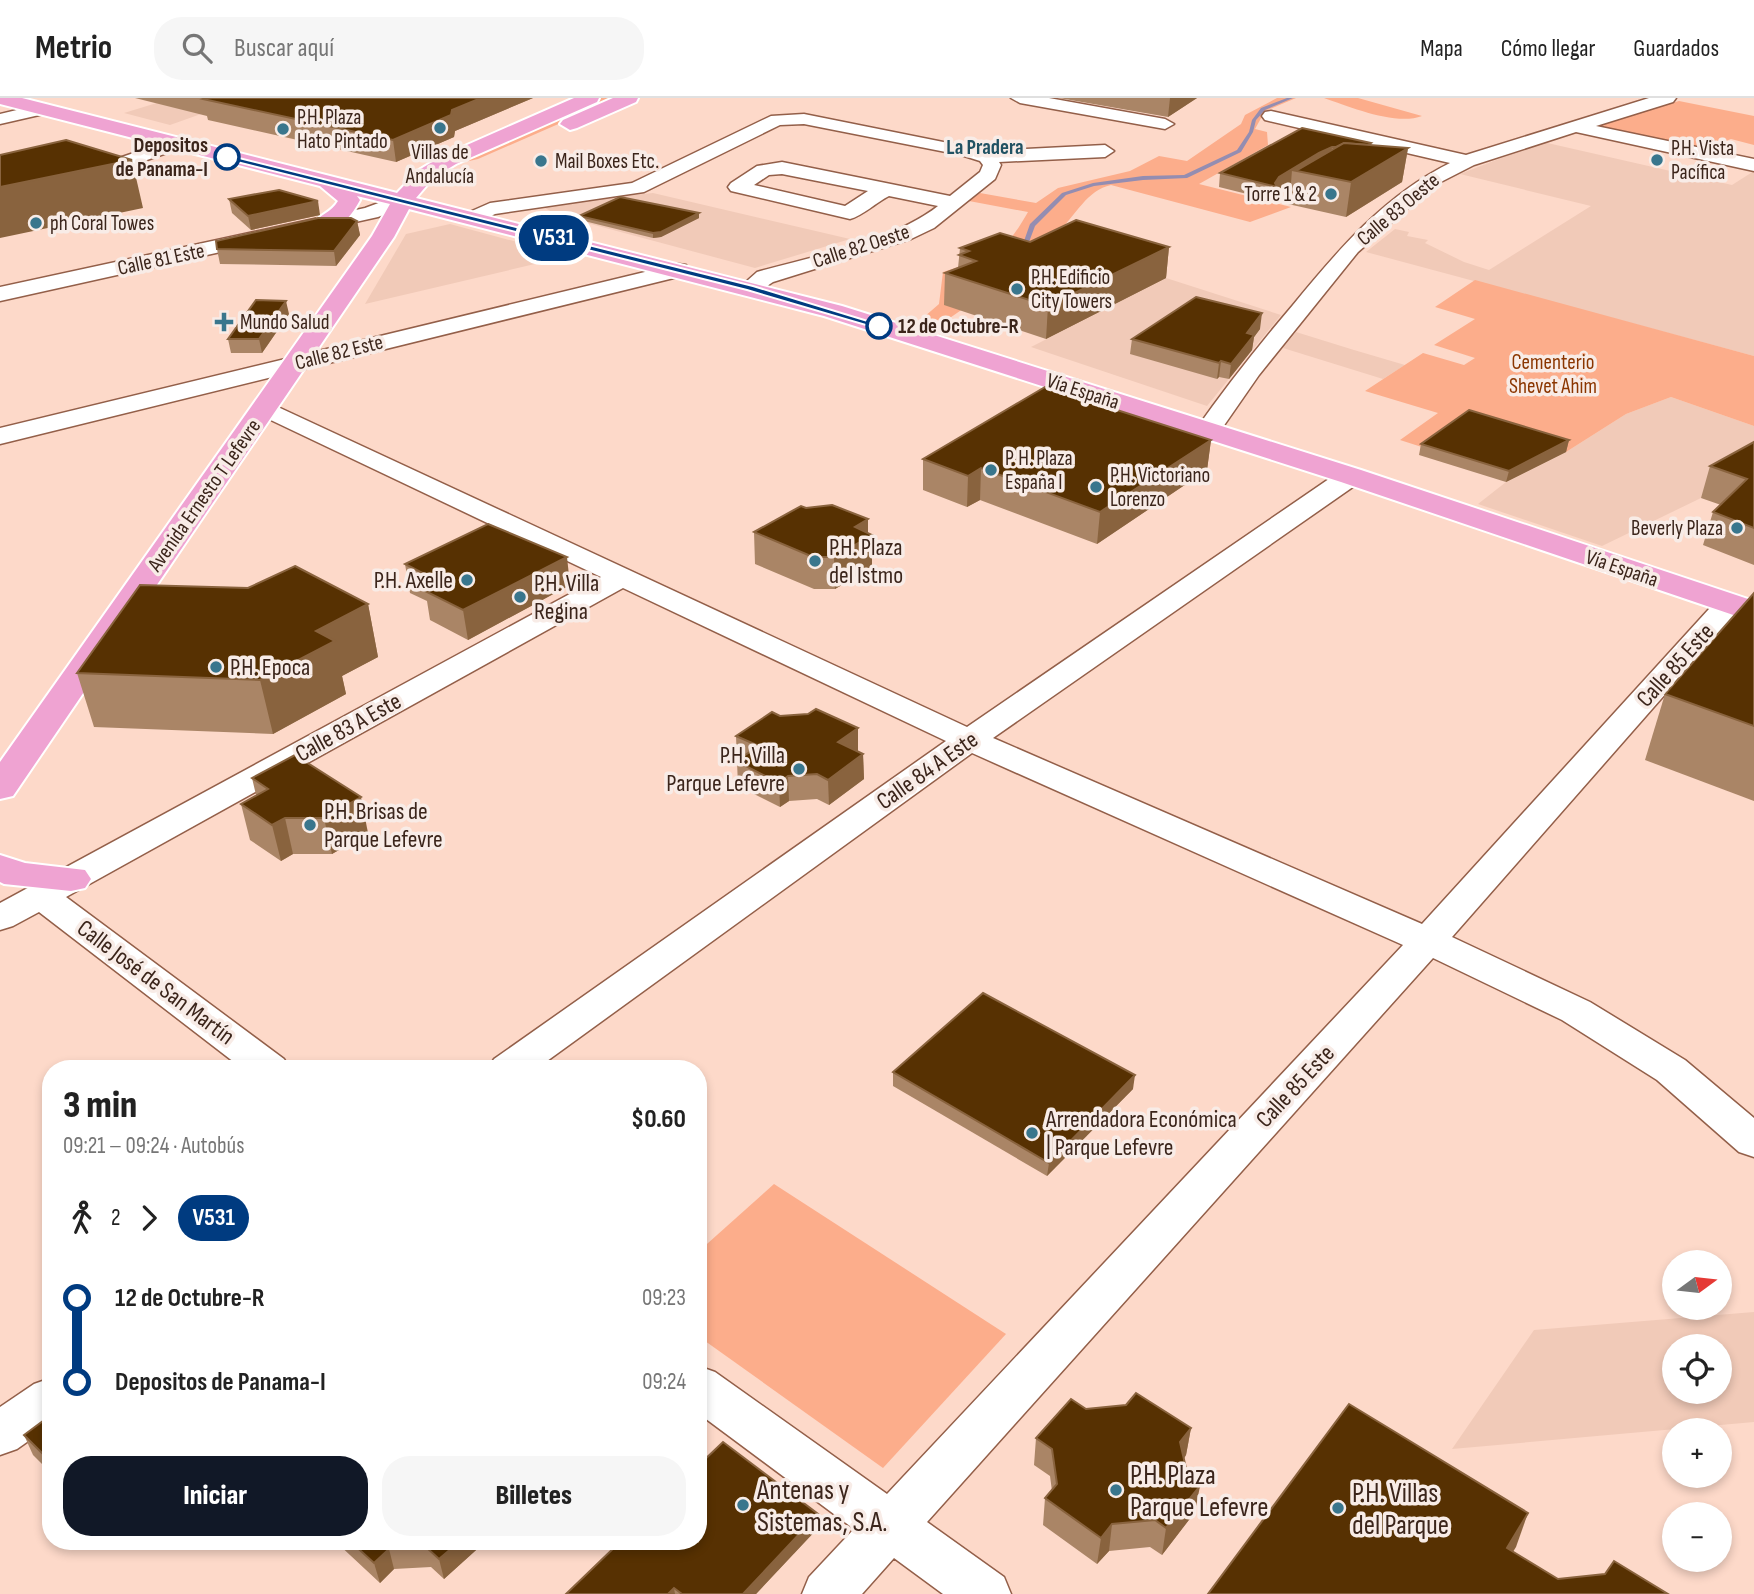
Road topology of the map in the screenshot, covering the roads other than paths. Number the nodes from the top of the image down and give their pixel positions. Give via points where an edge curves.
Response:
1 (0, 98) edge
2 (590, 98) edge
3 (629, 98) edge
4 (1020, 98) edge
5 (1667, 98) edge
6 (42, 109) junction
7 (1271, 116) dead end
8 (0, 119) edge
9 (1165, 124) dead end
10 (1572, 127) junction
11 (175, 144) junction
12 (1105, 151) dead end
13 (987, 157) junction
14 (1467, 161) junction
15 (1754, 164) edge
16 (398, 171) edge
17 (283, 172) junction
18 (373, 172) edge
19 (1408, 172) edge
20 (426, 174) junction
21 (1435, 175) junction
22 (456, 178) junction
23 (328, 182) junction
24 (886, 189) junction
25 (0, 197) edge
26 (403, 200) junction
27 (954, 204) junction
28 (477, 219) junction
29 (324, 224) junction
30 (399, 231) junction
31 (678, 270) junction
32 (750, 288) junction
33 (0, 294) edge
34 (293, 364) junction
35 (265, 408) junction
36 (1207, 432) junction
37 (0, 436) edge
38 (1351, 476) junction
39 (622, 577) junction
40 (1742, 608) edge
41 (969, 740) junction
42 (0, 788) edge
43 (0, 867) edge
44 (56, 887) junction
45 (0, 918) edge
46 (1428, 941) junction
47 (259, 1060) edge
48 (521, 1060) edge
49 (1754, 1141) edge
50 (707, 1392) edge
51 (42, 1404) edge
52 (0, 1434) edge
53 (892, 1526) junction
54 (828, 1594) edge
55 (985, 1594) edge

1 - 6 main road
2 - 22 main road
3 - 22 main road
4 - 9 street
5 - 10 street, Calle 83 Oeste
6 - 8 street
6 - 11 main road
7 - 14 street
10 - 14 street, Calle 83 Oeste
10 - 15 street
11 - 17 main road
11 - 25 street via 72,180
12 - 13 street
13 - 27 street, Calle 82 Oeste via 992,165 988,175
13 - 28 street via 804,119 777,120 637,188 491,209
14 - 21 street, Calle 83 Oeste
16 - 22 main road
17 - 18 main road
17 - 23 main road
19 - 21 street
20 - 22 main road
20 - 23 main road
20 - 26 main road, Avenida Ernesto T Lefevre
21 - 36 street, Calle 83 Oeste via 1351,248 1251,370
22 - 26 main road
22 - 28 main road
23 - 26 main road, Vía España
23 - 29 main road via 349,200 341,215
24 - 24 street via 782,167 764,170 738,187 850,213
24 - 27 street
26 - 28 main road, Vía España
26 - 29 street, Calle 81 Este
26 - 30 main road, Avenida Ernesto T Lefevre
27 - 32 street, Calle 82 Oeste via 904,234 765,277
28 - 30 main road
28 - 31 main road, Vía España
29 - 30 main road via 369,222
29 - 33 street, Calle 81 Este
30 - 34 main road, Avenida Ernesto T Lefevre
31 - 32 main road, Vía España
31 - 34 street, Calle 82 Este
32 - 36 main road, Vía España via 975,355
34 - 35 main road, Avenida Ernesto T Lefevre
34 - 37 street, Calle 82 Este
35 - 39 street
35 - 42 main road, Avenida Ernesto T Lefevre
36 - 38 main road, Vía España
38 - 40 main road, Vía España
38 - 41 street, Calle 84 A Este
39 - 41 street
39 - 44 street, Calle 83 A Este
40 - 46 street, Calle 85 Este
41 - 46 street
41 - 48 street, Calle 84 A Este
43 - 44 main road
44 - 45 street, Calle 83 A Este
44 - 47 street, Calle José de San Martín
46 - 49 street via 1576,1011 1671,1070
46 - 53 street, Calle 85 Este
50 - 53 street
51 - 52 street
53 - 54 street, Calle 85 Este
53 - 55 street

